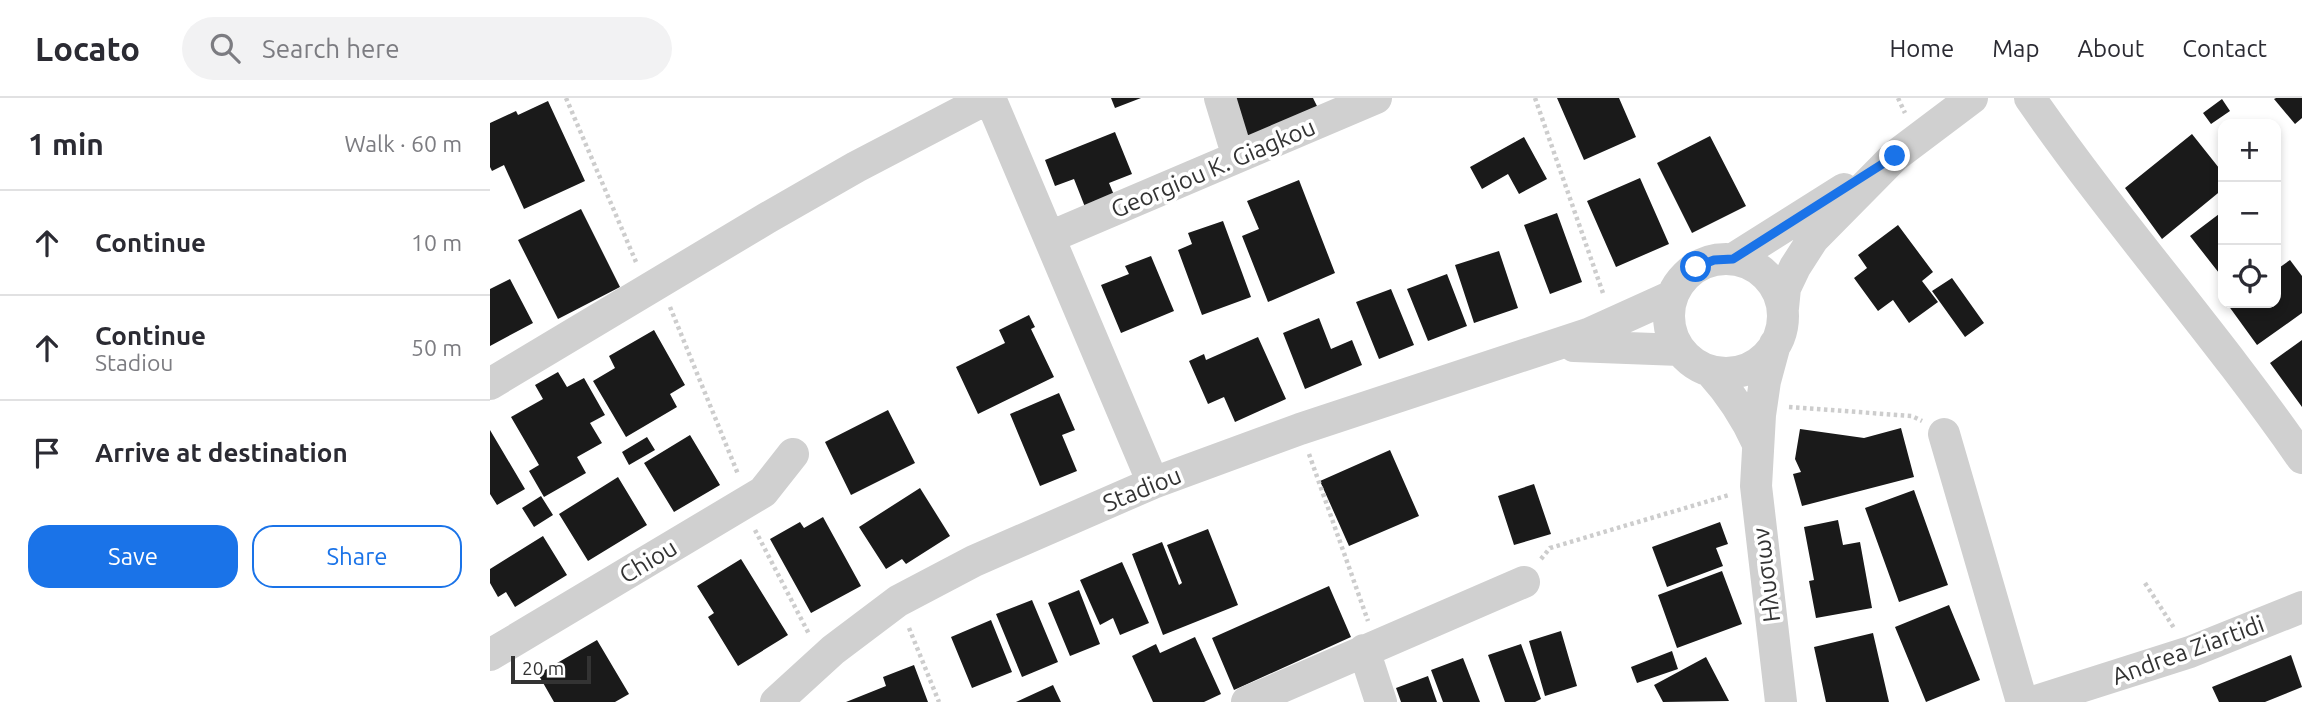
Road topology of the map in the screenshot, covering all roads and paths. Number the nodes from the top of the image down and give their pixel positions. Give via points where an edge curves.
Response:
1 (566, 98) edge
2 (989, 98) edge
3 (1220, 98) edge
4 (1377, 98) edge
5 (1535, 98) edge
6 (1972, 98) edge
7 (2031, 98) edge
8 (1895, 156) junction
9 (1238, 157) junction
10 (1050, 237) junction
11 (1733, 259) junction
12 (654, 285) junction
13 (1672, 296) junction
14 (1783, 308) junction
15 (1613, 323) junction
16 (1775, 344) junction
17 (1545, 347) junction
18 (1680, 349) junction
19 (1710, 371) junction
20 (490, 384) edge
21 (1761, 405) junction
22 (1300, 429) junction
23 (1944, 434) joint
24 (1759, 448) junction
25 (793, 454) dead end
26 (2302, 458) edge
27 (1153, 482) junction
28 (1756, 486) junction
29 (746, 503) junction
30 (1524, 582) joint
31 (2145, 583) dead end
32 (898, 601) junction
33 (2302, 607) edge
34 (1371, 647) junction
35 (2190, 652) junction
36 (490, 655) edge
37 (822, 660) junction
38 (2076, 696) edge
39 (776, 702) edge
40 (939, 702) edge
41 (1247, 702) edge
42 (1381, 702) edge
43 (1781, 702) edge
44 (2022, 702) edge
45 (2033, 702) edge

1 - 12 path
2 - 10 street
2 - 12 street via 856,167
3 - 9 street
4 - 9 street, Georgiou K. Giagkou
5 - 15 path
6 - 8 street
7 - 26 street
8 - 11 street
8 - 14 street via 1813,239 1785,288
9 - 10 street, Georgiou K. Giagkou
10 - 27 street
11 - 13 street via 1696,267
11 - 14 street via 1766,275
12 - 20 street
12 - 29 path
13 - 15 street, Stadiou
13 - 18 street via 1671,333
14 - 16 street
15 - 17 street, Stadiou
16 - 19 street via 1747,369
16 - 21 street, Ηλυσιων
17 - 18 street, Stadiou
17 - 22 street, Stadiou
18 - 19 street via 1693,363
19 - 24 street, Ηλυσιων via 1737,402
21 - 23 path via 1912,416
21 - 24 street, Ηλυσιων
22 - 27 street, Stadiou
22 - 34 path
23 - 44 street
24 - 28 street, Ηλυσιων
25 - 29 street, Chiou via 763,492
27 - 32 street, Stadiou via 974,561
28 - 30 path via 1550,548
28 - 43 street, Ηλυσιων
29 - 36 street, Chiou
29 - 37 path
30 - 34 street
31 - 35 path
32 - 37 street, Stadiou
32 - 40 path
33 - 35 street, Andrea Ziartidi
34 - 41 street
34 - 42 street
35 - 38 street, Andrea Ziartidi
37 - 39 street, Stadiou
38 - 45 street, Andrea Ziartidi

